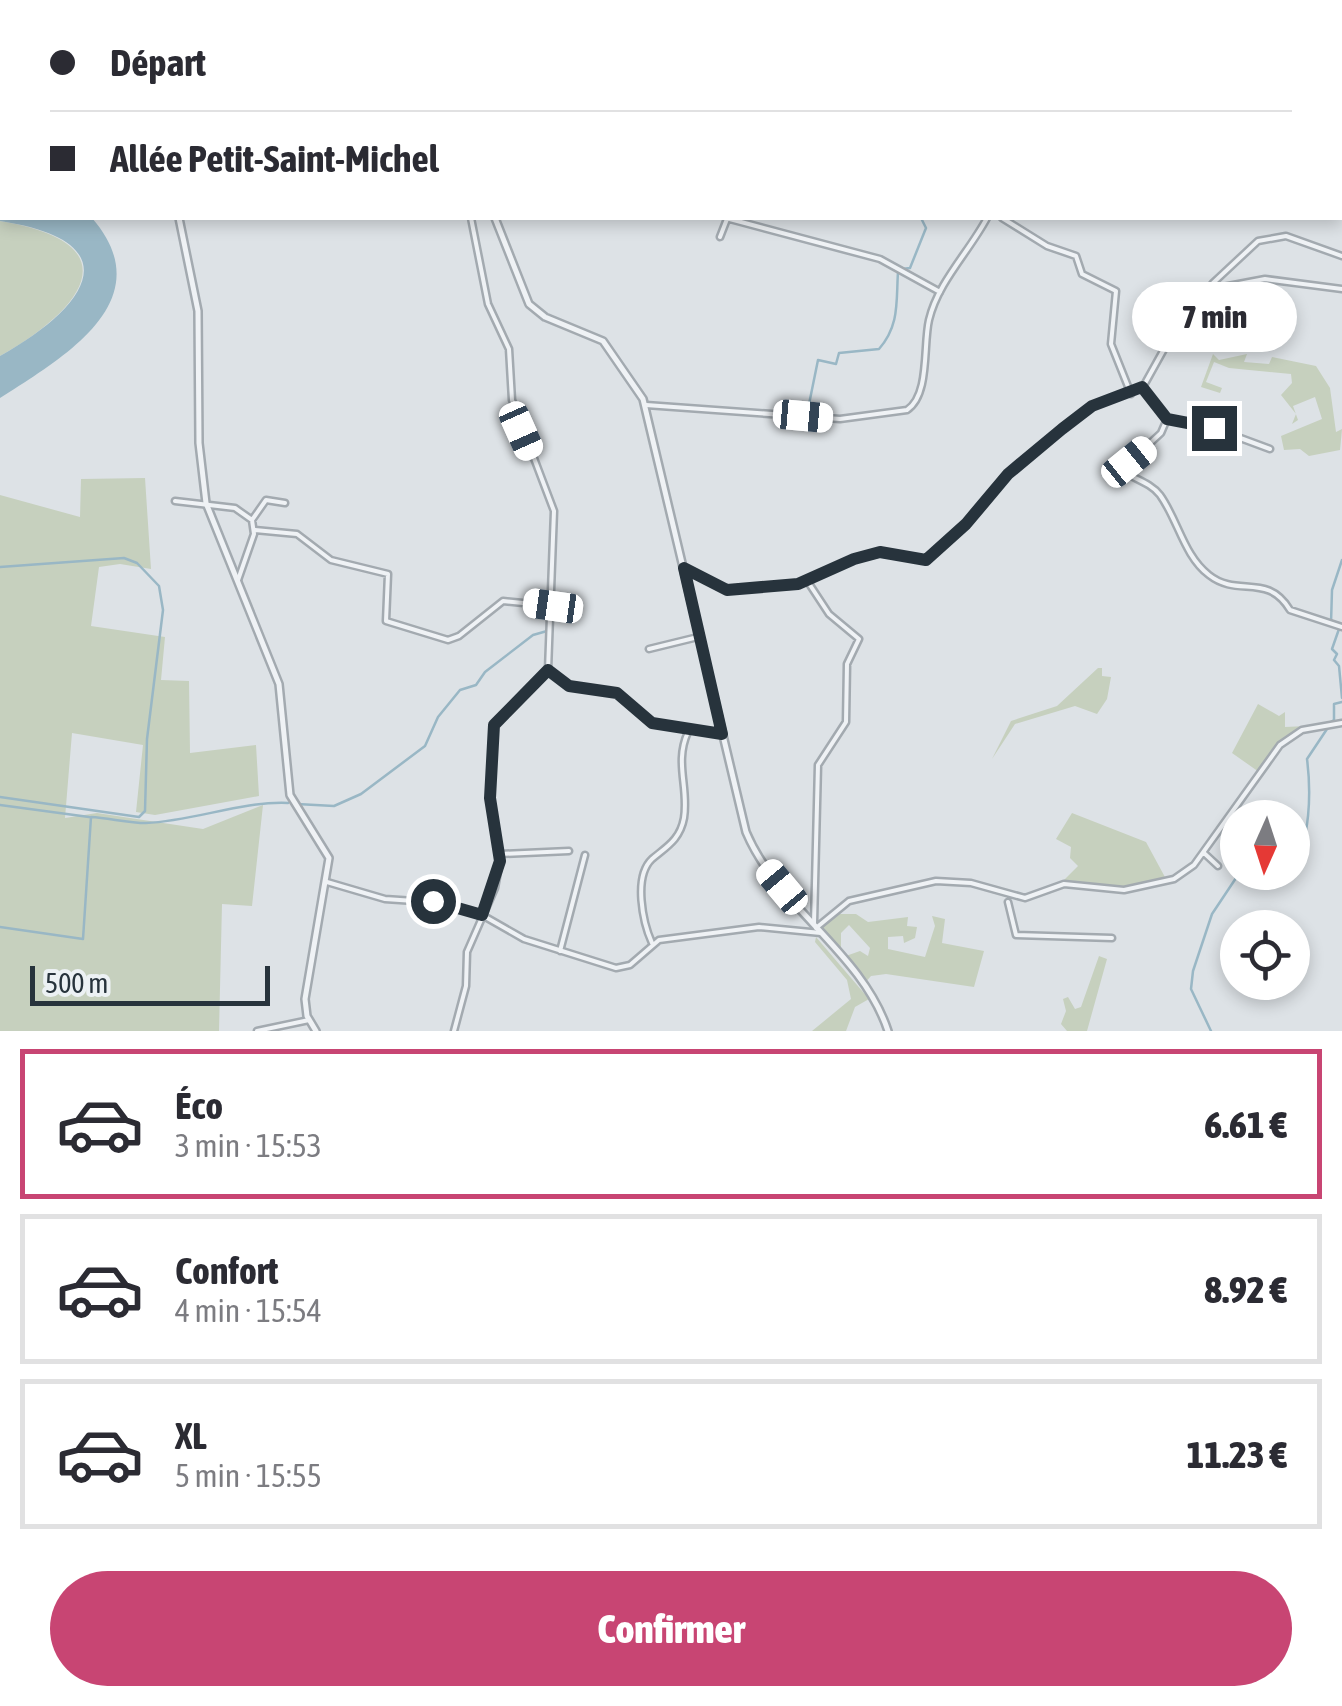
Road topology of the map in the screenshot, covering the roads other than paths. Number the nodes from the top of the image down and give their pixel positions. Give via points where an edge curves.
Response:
1 (179, 220) edge
2 (471, 220) edge
3 (497, 220) edge
4 (725, 220) edge
5 (733, 220) edge
6 (987, 220) edge
7 (1005, 220) edge
8 (720, 238) dead end
9 (1342, 256) edge
10 (1342, 288) edge
11 (1208, 290) junction
12 (940, 292) junction
13 (1142, 387) junction
14 (1131, 394) junction
15 (646, 406) junction
16 (1167, 419) junction
17 (1270, 449) dead end
18 (175, 501) dead end
19 (285, 503) dead end
20 (206, 504) junction
21 (252, 520) junction
22 (255, 530) junction
23 (684, 568) junction
24 (238, 580) junction
25 (808, 582) junction
26 (553, 606) junction
27 (1342, 627) edge
28 (700, 636) junction
29 (649, 649) dead end
30 (548, 670) junction
31 (1342, 723) edge
32 (689, 731) junction
33 (722, 734) junction
34 (569, 850) dead end
35 (1204, 852) junction
36 (500, 854) junction
37 (585, 855) dead end
38 (1218, 866) dead end
39 (327, 882) junction
40 (992, 888) junction
41 (1012, 896) junction
42 (1008, 902) junction
43 (482, 915) junction
44 (817, 929) junction
45 (1112, 938) dead end
46 (652, 943) junction
47 (560, 951) junction
48 (309, 1020) junction
49 (257, 1031) edge
50 (316, 1031) edge
51 (454, 1031) edge
52 (888, 1031) edge

1 - 20 street via 198,311 199,456
2 - 26 street via 488,304 509,349 512,400 554,511
3 - 15 street via 529,304 603,342
4 - 8 street
5 - 12 street via 880,260
6 - 12 street
7 - 14 street via 1076,256 1082,274 1116,291 1111,344
9 - 11 street via 1274,236 1258,240
10 - 11 street via 1265,279
11 - 13 street
12 - 15 street via 929,318 919,395 907,410 840,419
13 - 14 street
13 - 16 street
14 - 25 street via 1092,406 1071,421 1008,474 926,560 877,553
15 - 23 street
16 - 17 street
16 - 27 street via 1161,433 1120,470 1156,490 1202,568 1218,581 1272,590 1290,610
18 - 20 street
19 - 21 street via 266,500
20 - 21 street via 235,508
20 - 24 street
21 - 22 street
22 - 24 street
22 - 26 street via 297,534 330,560 388,574 386,621 439,640 459,636 503,601
23 - 25 street via 727,590
23 - 28 street
24 - 39 street via 279,684 290,795 329,858
25 - 44 street via 829,614 858,636 846,664 846,722 818,765
26 - 30 street
28 - 29 street
28 - 33 street
30 - 32 street via 569,686 617,693 652,723
30 - 36 street via 494,725 490,798
31 - 35 street via 1302,730 1280,745
32 - 33 street
32 - 46 street via 679,763 684,818 670,849 648,867 642,896
33 - 44 street via 751,845
34 - 36 street
35 - 38 street
35 - 41 street via 1182,876 1151,886 1064,884 1031,898
36 - 43 street
37 - 47 street
39 - 43 street
39 - 48 street via 309,964
40 - 41 street
40 - 42 street
40 - 44 street via 954,880 923,883 849,901
41 - 42 street
42 - 45 street via 1016,935
43 - 47 street
43 - 51 street via 467,952
44 - 46 street via 736,928
44 - 52 street via 872,996
46 - 47 street via 622,968
48 - 49 street
48 - 50 street

